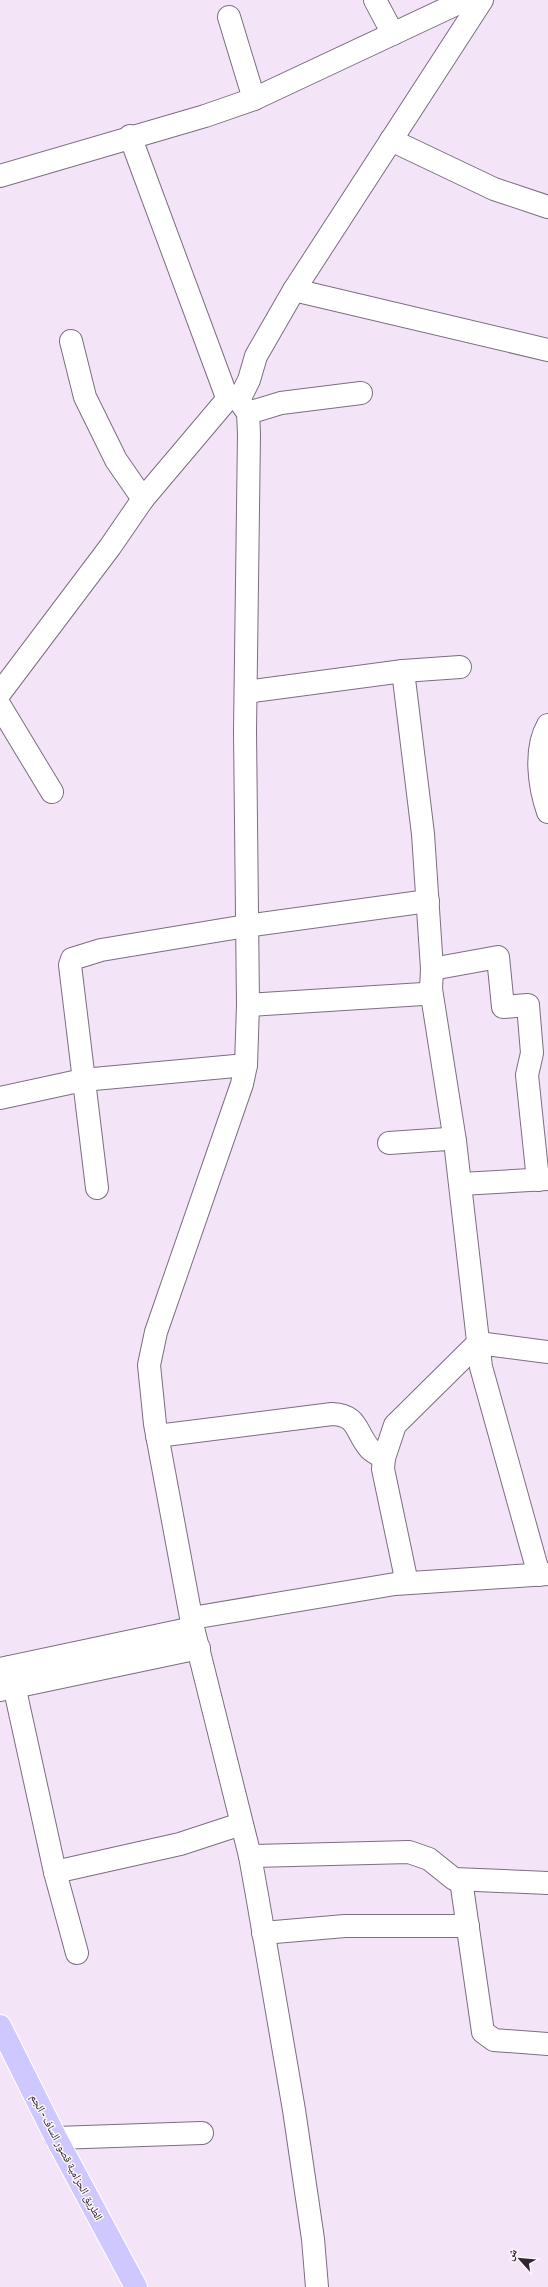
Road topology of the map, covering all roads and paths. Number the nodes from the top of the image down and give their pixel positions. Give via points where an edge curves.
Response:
1 (375, 0) edge
2 (465, 0) edge
3 (482, 0) edge
4 (229, 18) dead end
5 (393, 34) junction
6 (254, 98) junction
7 (130, 136) junction
8 (391, 140) junction
9 (0, 176) edge
10 (548, 207) edge
11 (294, 290) junction
12 (72, 341) dead end
13 (548, 350) edge
14 (361, 393) dead end
15 (235, 399) junction
16 (143, 499) junction
17 (460, 667) dead end
18 (403, 671) junction
19 (246, 692) junction
20 (0, 693) edge
21 (0, 706) edge
22 (548, 725) edge
23 (52, 792) dead end
24 (548, 812) edge
25 (428, 900) junction
26 (246, 926) junction
27 (432, 979) junction
28 (248, 1006) junction
29 (246, 1064) junction
30 (83, 1080) junction
31 (0, 1098) edge
32 (455, 1141) junction
33 (389, 1143) dead end
34 (543, 1179) edge
35 (460, 1184) junction
36 (97, 1188) dead end
37 (478, 1344) junction
38 (548, 1352) edge
39 (157, 1436) junction
40 (384, 1458) junction
41 (544, 1575) edge
42 (407, 1583) junction
43 (195, 1632) junction
44 (6, 1678) edge
45 (241, 1824) junction
46 (250, 1856) junction
47 (56, 1872) junction
48 (461, 1880) junction
49 (548, 1883) edge
50 (468, 1926) junction
51 (263, 1932) junction
52 (77, 1953) dead end
53 (0, 2026) edge
54 (548, 2044) edge
55 (202, 2133) dead end
56 (56, 2138) junction
57 (136, 2287) edge
58 (317, 2287) edge

1 - 5 street
2 - 5 street
3 - 8 street
4 - 6 street
5 - 6 street
6 - 7 street via 205,116
7 - 9 street via 66,158
7 - 15 street
8 - 10 street via 494,190
8 - 11 street
11 - 13 street
11 - 15 street via 256,356 246,363
12 - 16 street via 85,397 116,460
14 - 15 street via 281,403
15 - 16 street
15 - 19 street via 249,434
16 - 20 street
17 - 18 street
18 - 19 street
18 - 25 street via 423,834
19 - 26 street
21 - 23 street
22 - 24 street via 544,732 539,758
25 - 26 street
25 - 27 street
26 - 28 street
26 - 30 street via 101,950 72,958 70,965
27 - 28 street via 423,994
27 - 32 street
27 - 34 street via 498,957 503,1007 528,1005 532,1052 528,1075
28 - 29 street
29 - 30 street
29 - 39 street via 242,1084 152,1346 149,1378
30 - 31 street
30 - 36 street
32 - 33 street via 446,1139
32 - 35 street
34 - 35 street
35 - 37 street
37 - 38 street
37 - 40 street via 395,1425
37 - 41 street via 481,1367
39 - 40 street via 343,1414 353,1421 371,1450
39 - 43 street
40 - 42 street via 383,1469
41 - 42 street
42 - 43 street
43 - 44 street
43 - 45 street
44 - 47 street
45 - 46 street
45 - 47 street via 180,1844
46 - 48 street via 409,1852 429,1859 446,1874
46 - 51 street
47 - 52 street
48 - 49 street
48 - 50 street
50 - 51 street via 344,1926
50 - 54 street via 483,2032 494,2040
51 - 58 street via 294,2110 311,2224
53 - 56 main road, الطريق الحزامية قصور الساف - الجم
55 - 56 street
56 - 57 main road, الطريق الحزامية قصور الساف - الجم

